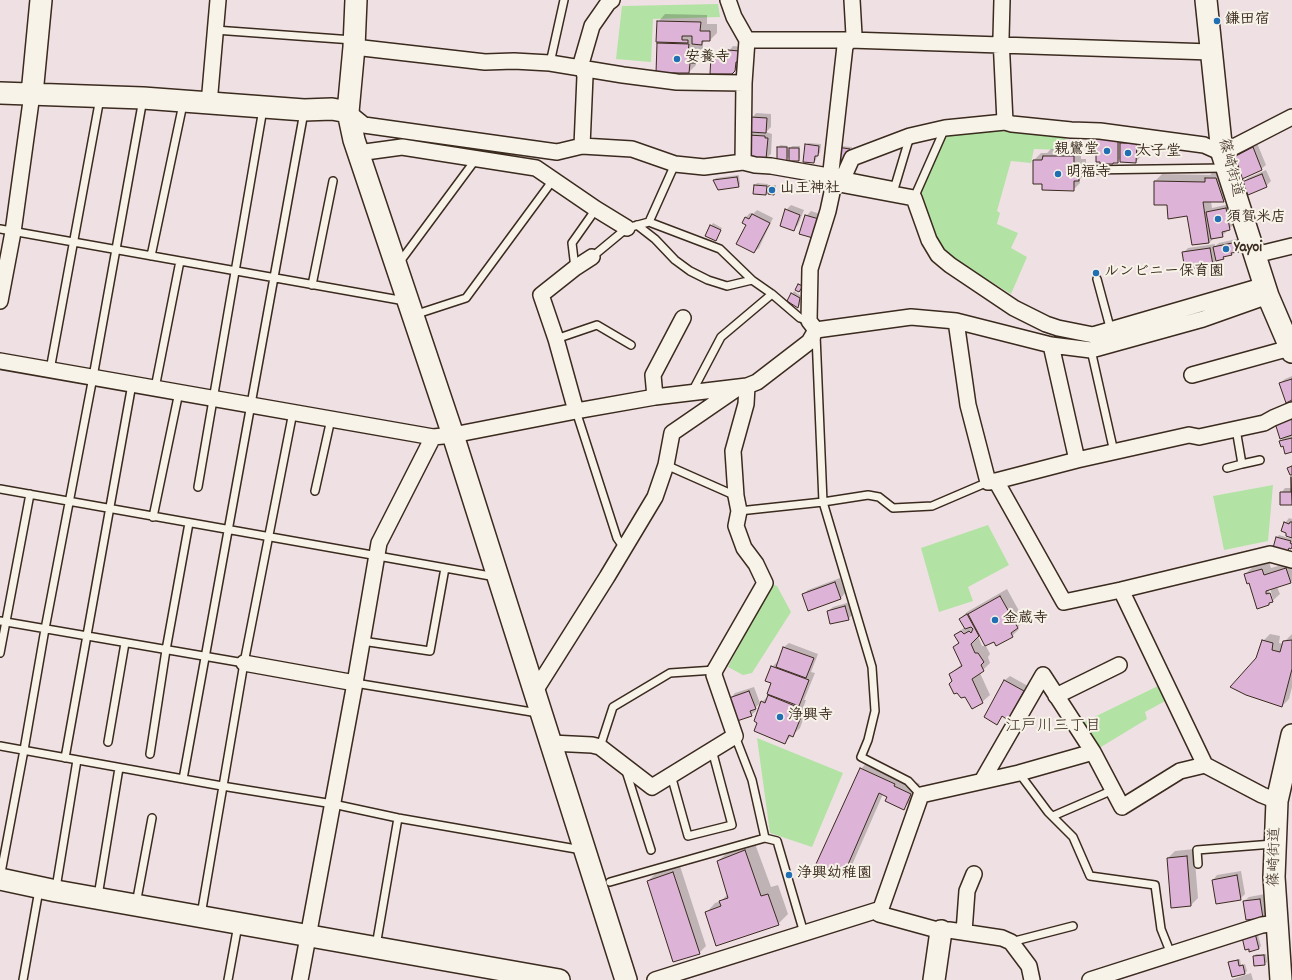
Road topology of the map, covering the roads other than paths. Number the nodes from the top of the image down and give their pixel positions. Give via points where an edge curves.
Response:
1 (41, 0) edge
2 (218, 0) edge
3 (356, 0) edge
4 (564, 0) edge
5 (612, 0) edge
6 (728, 0) edge
7 (852, 0) edge
8 (1002, 0) edge
9 (1206, 0) edge
10 (215, 30) junction
11 (747, 40) junction
12 (850, 40) junction
13 (355, 44) junction
14 (1001, 46) junction
15 (1211, 52) junction
16 (550, 63) junction
17 (583, 70) junction
18 (744, 84) junction
19 (0, 93) edge
20 (32, 94) junction
21 (100, 96) junction
22 (143, 98) junction
23 (184, 101) junction
24 (209, 104) junction
25 (264, 107) junction
26 (304, 110) junction
27 (348, 112) junction
28 (1292, 117) edge
29 (1005, 122) junction
30 (945, 128) junction
31 (910, 136) junction
32 (582, 146) junction
33 (358, 153) junction
34 (476, 159) junction
35 (1224, 160) junction
36 (743, 162) junction
37 (675, 164) junction
38 (1086, 170) dead end
39 (837, 178) junction
40 (553, 180) junction
41 (333, 181) dead end
42 (914, 198) junction
43 (596, 210) junction
44 (649, 222) junction
45 (632, 227) junction
46 (6, 230) edge
47 (74, 242) junction
48 (1292, 246) edge
49 (116, 250) junction
50 (1255, 255) junction
51 (151, 256) junction
52 (592, 257) joint
53 (180, 261) junction
54 (396, 266) junction
55 (575, 268) junction
56 (235, 271) junction
57 (274, 278) junction
58 (1097, 279) dead end
59 (752, 280) junction
60 (312, 285) junction
61 (1261, 292) junction
62 (772, 294) junction
63 (0, 301) edge
64 (411, 309) junction
65 (683, 318) dead end
66 (956, 321) junction
67 (812, 326) junction
68 (1111, 330) junction
69 (556, 339) junction
70 (1115, 344) junction
71 (1051, 345) junction
72 (631, 346) dead end
73 (1091, 350) junction
74 (1291, 350) edge
75 (0, 361) edge
76 (50, 370) junction
77 (1192, 375) dead end
78 (93, 377) junction
79 (132, 384) junction
80 (742, 387) junction
81 (155, 388) junction
82 (178, 392) junction
83 (692, 392) junction
84 (655, 397) junction
85 (213, 398) junction
86 (251, 405) junction
87 (576, 410) junction
88 (1292, 410) edge
89 (293, 412) junction
90 (331, 419) junction
91 (1236, 430) junction
92 (453, 435) junction
93 (433, 437) junction
94 (1114, 452) junction
95 (1077, 460) junction
96 (1260, 460) dead end
97 (1242, 464) junction
98 (666, 465) junction
99 (1227, 468) dead end
100 (992, 482) junction
101 (198, 487) dead end
102 (0, 489) edge
103 (315, 491) dead end
104 (30, 494) junction
105 (736, 496) junction
106 (68, 501) junction
107 (824, 502) junction
108 (109, 509) junction
109 (739, 511) junction
110 (153, 517) junction
111 (189, 523) junction
112 (228, 530) junction
113 (269, 538) junction
114 (624, 548) junction
115 (377, 556) junction
116 (1292, 560) edge
117 (445, 568) junction
118 (499, 578) junction
119 (1121, 590) junction
120 (3, 621) edge
121 (45, 628) junction
122 (86, 636) junction
123 (362, 641) junction
124 (125, 643) junction
125 (166, 650) junction
126 (0, 653) edge
127 (205, 657) junction
128 (244, 663) junction
129 (1119, 665) dead end
130 (716, 670) junction
131 (355, 683) junction
132 (535, 691) junction
133 (1056, 696) junction
134 (542, 714) junction
135 (1292, 735) edge
136 (735, 736) junction
137 (108, 742) dead end
138 (551, 743) junction
139 (0, 746) edge
140 (600, 748) junction
141 (24, 750) junction
142 (712, 750) junction
143 (1093, 752) junction
144 (150, 754) dead end
145 (65, 758) junction
146 (78, 760) junction
147 (624, 765) junction
148 (1205, 765) junction
149 (119, 768) junction
150 (1019, 774) junction
151 (671, 775) junction
152 (183, 779) junction
153 (982, 782) junction
154 (222, 786) junction
155 (1113, 790) junction
156 (921, 795) junction
157 (1276, 800) junction
158 (333, 804) junction
159 (1053, 816) junction
160 (152, 818) dead end
161 (398, 818) junction
162 (765, 838) junction
163 (1276, 844) junction
164 (651, 850) dead end
165 (586, 851) junction
166 (1198, 864) dead end
167 (974, 874) dead end
168 (0, 880) edge
169 (610, 882) dead end
170 (48, 889) junction
171 (98, 898) junction
172 (136, 905) junction
173 (881, 909) junction
174 (201, 916) junction
175 (238, 923) junction
176 (1277, 923) junction
177 (1073, 926) dead end
178 (941, 931) junction
179 (964, 932) junction
180 (804, 934) junction
181 (308, 935) junction
182 (1011, 942) junction
183 (375, 948) junction
184 (1171, 954) junction
185 (536, 978) edge
186 (23, 980) edge
187 (228, 980) edge
188 (300, 980) edge
189 (559, 980) edge
190 (626, 980) edge
191 (655, 980) edge
192 (934, 980) edge
193 (1032, 980) edge
194 (1090, 980) edge
195 (1281, 980) edge

1 - 20 street
2 - 10 street
3 - 13 street
4 - 16 lane
5 - 17 street via 592,26 581,64
6 - 11 street
7 - 12 street via 854,35
8 - 14 street
9 - 15 street, 篠崎街道
10 - 13 lane via 341,38
10 - 24 street
11 - 12 street
11 - 18 street
12 - 14 street
12 - 39 street via 845,46 831,171
13 - 16 street via 485,62
13 - 27 street
14 - 15 street
14 - 29 street
15 - 35 street, 篠崎街道
16 - 17 street
17 - 18 street via 677,82
17 - 32 street
18 - 36 street
19 - 20 street
20 - 21 street
20 - 46 street
21 - 22 street
21 - 47 lane
22 - 23 street
22 - 49 lane
23 - 24 street
23 - 51 lane
24 - 25 street
25 - 26 street
25 - 56 lane
26 - 27 street via 332,109
26 - 57 lane
27 - 32 street via 364,125 557,152
27 - 33 street
28 - 35 street
29 - 30 street
29 - 35 street via 1204,144
30 - 31 street
30 - 42 lane
31 - 39 street via 852,158
31 - 39 lane via 895,186
32 - 37 street via 632,149
33 - 34 street via 402,147
33 - 54 street
34 - 40 street via 536,168
34 - 54 lane
35 - 38 lane
35 - 50 street, 篠崎街道
36 - 37 street via 704,167
36 - 39 street
37 - 44 lane
39 - 42 street
39 - 67 street via 810,269
40 - 43 street
40 - 64 lane via 466,298
41 - 60 lane
42 - 68 street via 928,240 938,254 950,265 1014,308 1058,328 1093,335
43 - 45 street
43 - 55 lane via 572,243
44 - 45 lane
44 - 59 lane via 720,249
45 - 52 lane
45 - 59 lane via 655,239 674,260 708,280 727,286
46 - 47 lane
46 - 63 street
47 - 49 lane
47 - 76 lane
48 - 50 street
49 - 51 lane
49 - 78 lane
50 - 61 street, 篠崎街道
51 - 53 lane
52 - 55 street
53 - 56 lane
53 - 81 lane
54 - 64 street
55 - 69 street via 542,295
56 - 57 lane
56 - 85 lane
57 - 60 lane
57 - 86 lane
58 - 68 lane
59 - 62 lane
60 - 64 lane
61 - 68 street
61 - 70 street via 1204,319
61 - 74 street, 篠崎街道
62 - 67 lane
62 - 83 lane via 721,337
64 - 92 street
65 - 84 street via 654,375
66 - 67 street via 911,317
66 - 71 street
66 - 100 street via 968,405
67 - 80 street via 809,342 757,382
67 - 107 lane
68 - 70 lane
69 - 72 lane via 597,325
69 - 87 street
70 - 73 street
71 - 73 street
71 - 95 street
73 - 94 lane
74 - 77 street
75 - 76 street
76 - 78 street
78 - 79 street
78 - 106 lane
79 - 81 street
79 - 108 lane
80 - 83 street
80 - 98 street via 672,433
80 - 105 street via 746,404 733,451
81 - 82 street
82 - 85 street
82 - 110 lane
83 - 84 street
84 - 87 street
85 - 86 street
85 - 101 lane
86 - 89 street
86 - 112 lane
87 - 92 street
87 - 114 lane via 617,538
88 - 91 street via 1264,423
89 - 90 street
89 - 113 lane
90 - 93 street
90 - 103 lane
91 - 94 street via 1199,437 1189,435
91 - 97 lane
92 - 93 street
92 - 118 street
93 - 115 street via 379,543
94 - 95 street
95 - 100 street
96 - 97 lane
97 - 99 lane
98 - 105 lane
98 - 114 street via 655,497
100 - 107 lane via 932,506 893,508 879,497 868,495
100 - 119 street via 1064,602
102 - 104 lane
104 - 106 lane
104 - 120 lane
105 - 109 street
106 - 108 lane
106 - 121 lane
107 - 109 lane
107 - 156 lane via 872,667 875,711 861,756 908,781
108 - 110 lane
108 - 122 lane
109 - 130 street via 736,526 744,548 756,564 764,583
110 - 111 lane
111 - 112 lane
111 - 125 lane
112 - 113 lane
112 - 127 lane
113 - 115 lane
113 - 128 lane
114 - 132 street
115 - 117 lane
115 - 123 street
116 - 119 street via 1270,554
117 - 118 lane
117 - 123 lane via 430,651
118 - 132 street
119 - 148 street
120 - 121 lane
120 - 126 lane
121 - 122 lane
121 - 141 lane
122 - 124 lane
122 - 145 lane
123 - 131 street
124 - 125 lane
124 - 137 lane
125 - 127 lane
125 - 144 lane
127 - 128 lane
127 - 152 lane
128 - 131 street
128 - 154 lane
129 - 133 street
130 - 136 street via 714,675
130 - 140 lane via 670,673 613,707
131 - 134 lane
131 - 158 street
132 - 134 street
133 - 143 street
133 - 153 street via 1043,675
134 - 138 street
135 - 157 street, 篠崎街道
136 - 142 street
136 - 162 lane via 752,780
138 - 140 street via 592,745
138 - 165 street
139 - 141 lane
140 - 147 street
141 - 145 lane
141 - 168 lane
142 - 151 street
142 - 151 lane via 732,825 688,836
143 - 150 street
143 - 155 street
145 - 146 lane
146 - 149 lane
146 - 170 lane
147 - 151 street via 652,787
147 - 164 lane
148 - 155 street via 1180,771 1122,807
148 - 157 street
149 - 152 lane
149 - 171 lane
150 - 153 street
150 - 159 lane
152 - 154 lane
153 - 156 street
154 - 158 lane
154 - 174 lane
155 - 159 lane
156 - 173 street
157 - 163 street, 篠崎街道
158 - 161 lane
158 - 181 street
159 - 184 lane via 1073,837 1090,876 1155,885 1161,929
160 - 172 lane
161 - 165 lane
161 - 183 lane
162 - 169 lane
162 - 180 lane via 777,841
163 - 166 lane via 1197,850
163 - 176 street, 篠崎街道 via 1274,877
165 - 190 street
167 - 179 street via 967,891
168 - 170 street
170 - 171 street
170 - 186 lane
171 - 172 street
172 - 174 street
173 - 178 street via 880,914
173 - 180 street
174 - 175 street
175 - 181 street
175 - 187 lane
176 - 184 street via 1262,925
176 - 195 street, 篠崎街道
177 - 182 lane
178 - 179 street
178 - 192 street
179 - 182 street via 1002,938
180 - 191 street
181 - 183 street
181 - 188 street
182 - 193 street via 1029,966
183 - 185 street
184 - 194 street
185 - 189 street

